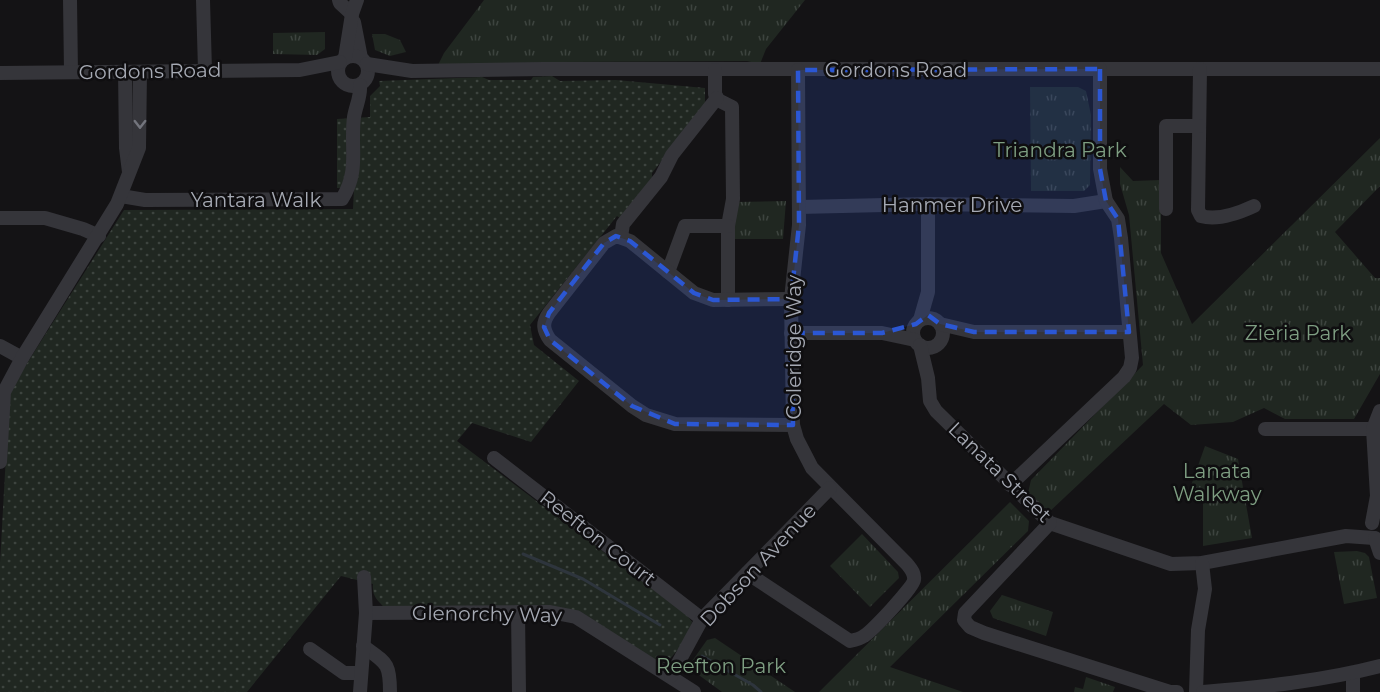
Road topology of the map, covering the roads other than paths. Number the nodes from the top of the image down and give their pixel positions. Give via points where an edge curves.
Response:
1 (70, 0) edge
2 (203, 0) edge
3 (339, 0) edge
4 (357, 0) edge
5 (352, 14) junction
6 (342, 60) junction
7 (364, 61) junction
8 (1100, 69) junction
9 (1200, 69) junction
10 (1380, 69) edge
11 (205, 70) junction
12 (300, 70) junction
13 (715, 70) junction
14 (798, 70) junction
15 (412, 71) junction
16 (71, 72) junction
17 (125, 72) junction
18 (140, 72) junction
19 (0, 73) edge
20 (342, 82) junction
21 (363, 82) junction
22 (717, 98) junction
23 (354, 116) junction
24 (1199, 126) junction
25 (129, 174) junction
26 (121, 196) junction
27 (1106, 201) junction
28 (928, 204) junction
29 (1254, 206) dead end
30 (799, 207) junction
31 (1166, 209) dead end
32 (0, 218) edge
33 (728, 226) junction
34 (99, 236) junction
35 (621, 237) junction
36 (668, 273) junction
37 (928, 292) junction
38 (791, 299) junction
39 (728, 300) junction
40 (918, 322) junction
41 (938, 322) junction
42 (974, 332) junction
43 (1129, 332) junction
44 (791, 333) junction
45 (882, 333) junction
46 (917, 343) junction
47 (938, 343) junction
48 (0, 346) edge
49 (22, 358) junction
50 (928, 378) junction
51 (1380, 411) edge
52 (793, 425) junction
53 (1265, 429) dead end
54 (1373, 429) junction
55 (494, 458) dead end
56 (0, 462) edge
57 (1010, 485) junction
58 (830, 488) junction
59 (1379, 499) edge
60 (1050, 523) junction
61 (1375, 530) edge
62 (1380, 553) edge
63 (1202, 563) junction
64 (747, 573) junction
65 (364, 577) dead end
66 (518, 612) junction
67 (366, 613) junction
68 (702, 619) junction
69 (363, 646) junction
70 (310, 649) dead end
71 (1380, 666) edge
72 (361, 673) junction
73 (1353, 673) junction
74 (671, 676) junction
75 (1236, 691) edge
76 (360, 692) edge
77 (390, 692) edge
78 (519, 692) edge
79 (694, 692) edge
80 (1177, 692) edge
81 (1196, 692) edge
82 (1203, 692) edge
83 (1353, 692) edge

1 - 16 street
2 - 11 street
3 - 5 street
4 - 5 street
5 - 6 street
5 - 7 street
6 - 7 street via 353,56
6 - 12 street, Gordons Road
6 - 20 street via 337,70
7 - 15 street, Gordons Road
7 - 21 street via 368,72
8 - 9 street, Gordons Road
8 - 14 street, Gordons Road
8 - 27 street via 1100,169
9 - 10 street, Gordons Road
9 - 24 street
11 - 12 street, Gordons Road
11 - 18 street, Gordons Road
12 - 20 street, Gordons Road
13 - 14 street, Gordons Road
13 - 15 street, Gordons Road
13 - 22 street
14 - 30 street, Coleridge Way
15 - 21 street, Gordons Road
16 - 17 street, Gordons Road
16 - 19 street, Gordons Road
17 - 18 street, Gordons Road
17 - 25 street
18 -> 25 street via 139,148
20 - 21 street via 350,86
20 - 23 street, Yantara Walk
21 - 23 street, Yantara Walk
22 - 33 street via 732,107 733,199
22 - 35 street via 623,224
23 - 26 street, Yantara Walk via 352,180 342,199 145,200
24 - 29 street via 1201,216 1226,215
24 - 31 street via 1166,126
25 - 26 street
26 - 34 street
27 - 28 street, Hanmer Drive via 1074,206
27 - 43 street via 1118,219
28 - 30 street, Hanmer Drive
28 - 37 street
30 - 38 street, Coleridge Way
32 - 34 street via 45,218
33 - 36 street via 685,226
33 - 39 street
34 - 49 street
35 - 36 street
35 - 52 street via 609,238 604,243 549,313 544,327 550,340 632,406 657,420 675,424
36 - 39 street via 701,297
37 - 40 street
37 - 41 street
38 - 39 street
38 - 44 street, Coleridge Way
40 - 41 street via 928,318
40 - 45 street
40 - 46 street via 913,332
41 - 42 street
41 - 47 street via 943,333
42 - 43 street
42 - 47 street
43 - 57 street via 1132,358 1124,377
44 - 45 street
44 - 52 street, Coleridge Way
45 - 46 street
46 - 47 street via 927,348
46 - 50 street, Lanata Street
47 - 50 street, Lanata Street
48 - 49 street
49 - 56 street via 4,392
50 - 57 street, Lanata Street via 930,401 936,411
51 - 54 street
52 - 58 street, Coleridge Way via 812,468
53 - 54 street
54 - 59 street
55 - 68 street, Reefton Court
57 - 60 street, Lanata Street
58 - 64 street, Dobson Avenue
58 - 64 street, Coleridge Way via 913,571 912,586 903,597 864,636 850,641
59 - 61 street
60 - 63 street, Lanata Street via 1171,564
60 - 80 street via 965,613 964,620 984,633
61 - 62 street
61 - 63 street, Lanata Street
63 - 81 street via 1205,589 1197,630
64 - 68 street, Dobson Avenue
65 - 67 street
66 - 67 street, Glenorchy Way
66 - 74 street, Glenorchy Way via 576,617
66 - 78 street
67 - 69 street
68 - 74 street, Dobson Avenue
69 - 72 street
69 - 77 street via 387,664
70 - 72 street via 344,674
71 - 73 street
72 - 76 street
73 - 75 street
73 - 83 street
74 - 79 street, Glenorchy Way
75 - 82 street

